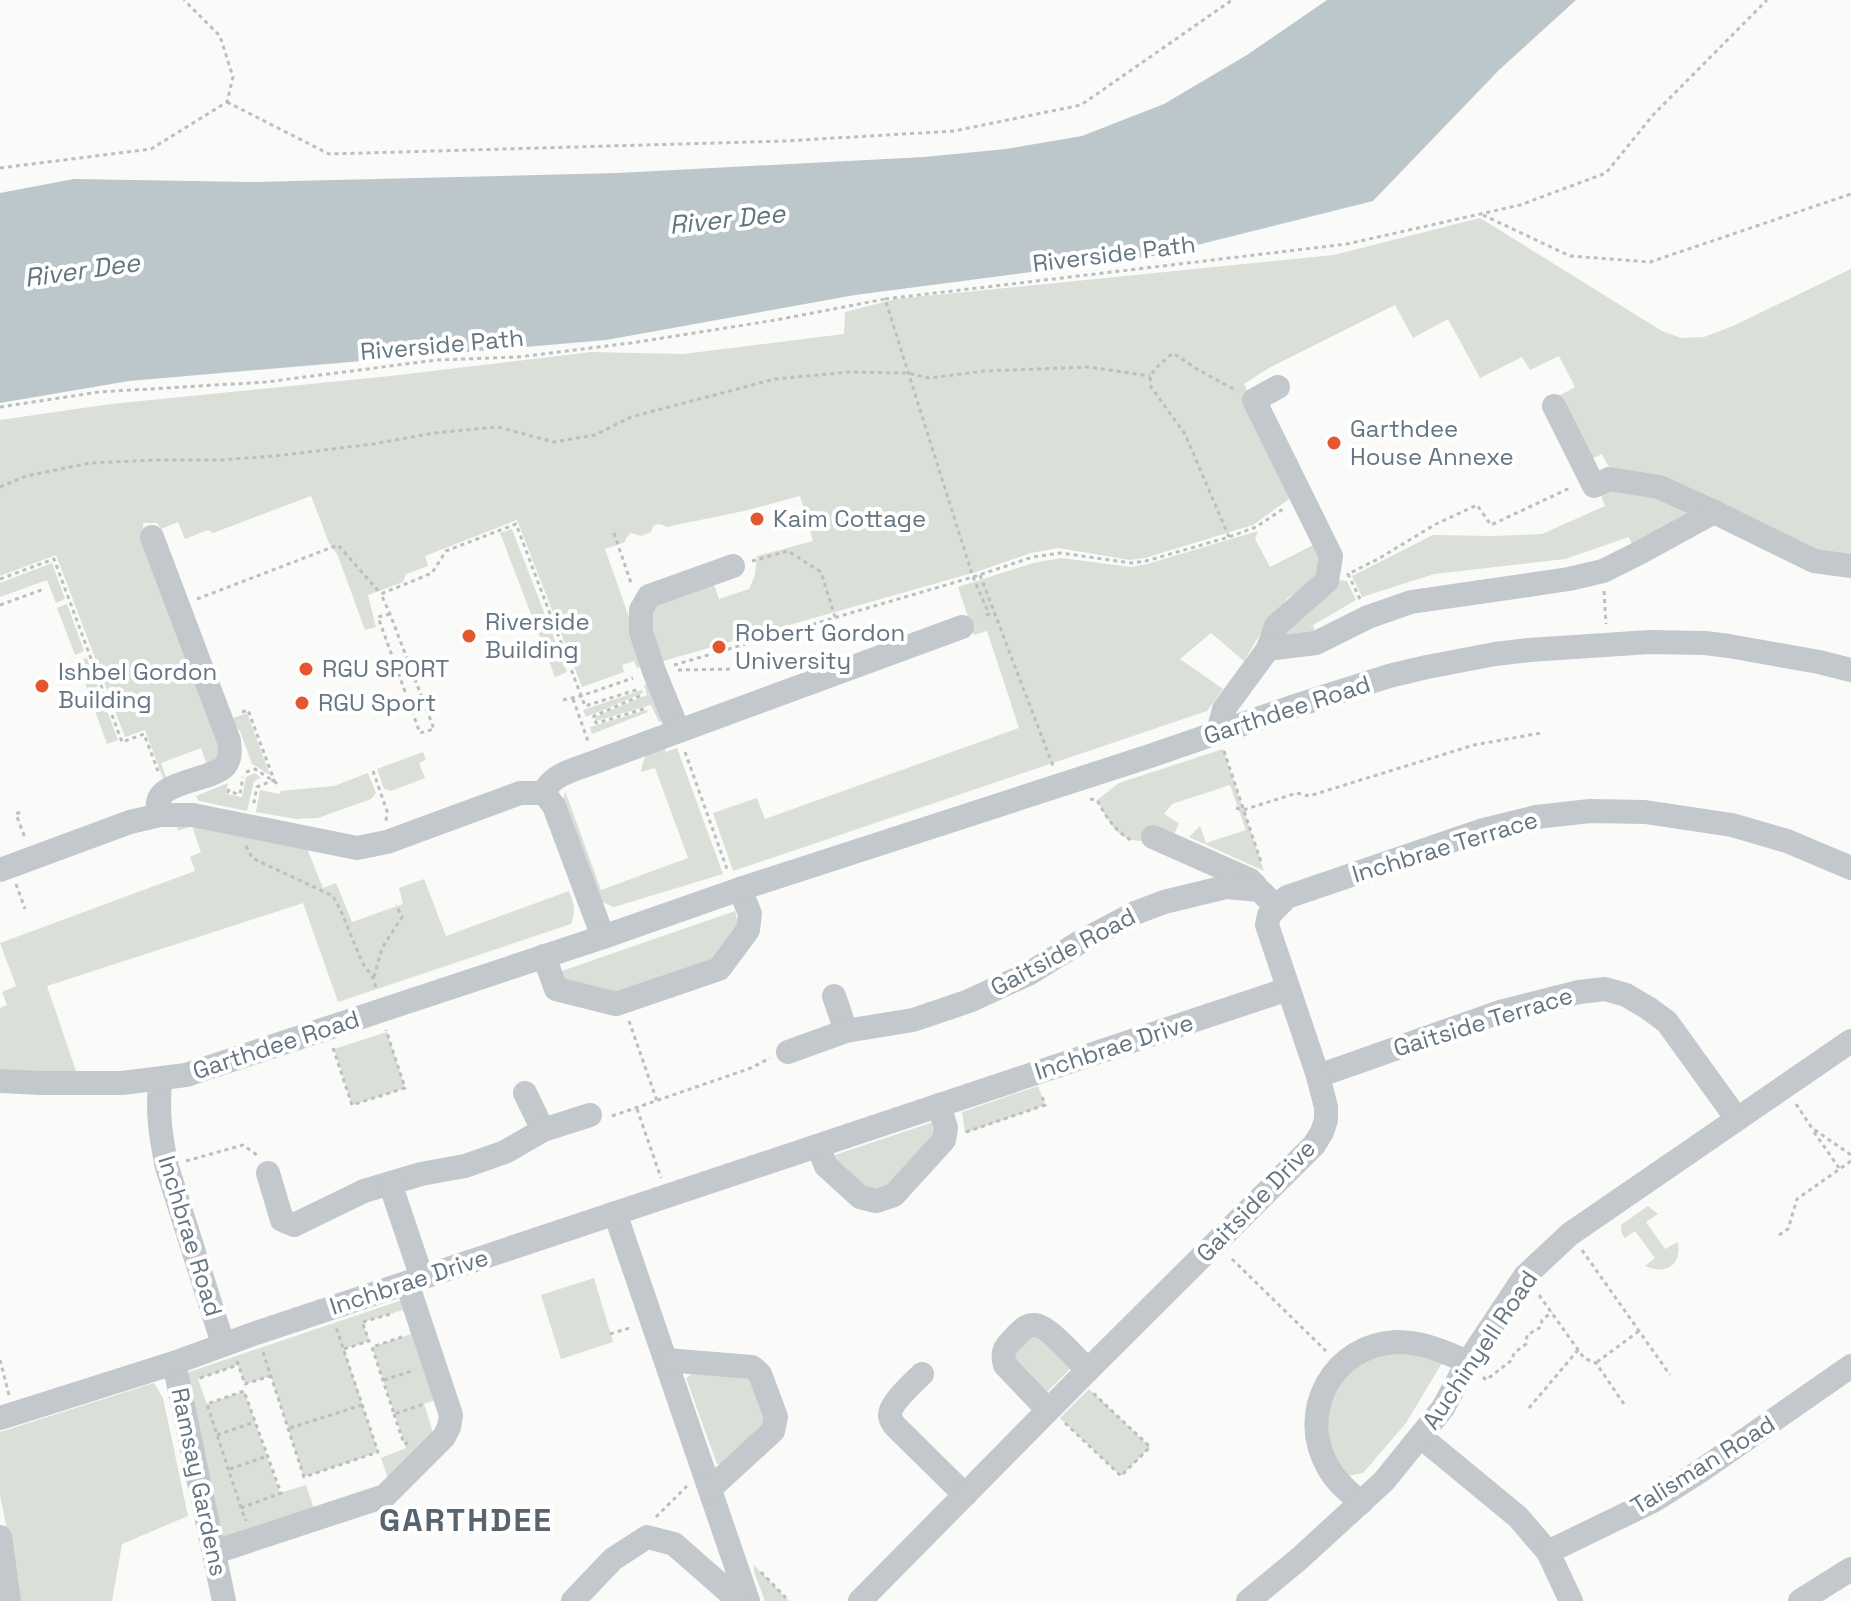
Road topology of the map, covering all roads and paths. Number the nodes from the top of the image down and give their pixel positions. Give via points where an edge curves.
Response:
1 (184, 0) edge
2 (1232, 0) edge
3 (1767, 0) edge
4 (227, 102) junction
5 (0, 168) edge
6 (1851, 194) edge
7 (1481, 214) junction
8 (885, 299) junction
9 (908, 373) junction
10 (1150, 376) junction
11 (1278, 387) dead end
12 (1254, 400) junction
13 (1554, 406) dead end
14 (0, 407) edge
15 (1590, 479) junction
16 (0, 487) edge
17 (1302, 496) junction
18 (1714, 512) junction
19 (614, 533) dead end
20 (152, 537) dead end
21 (1229, 537) junction
22 (733, 566) joint
23 (1851, 566) edge
24 (1603, 571) junction
25 (980, 574) junction
26 (973, 577) junction
27 (0, 579) edge
28 (44, 589) dead end
29 (381, 594) junction
30 (1360, 598) dead end
31 (0, 605) edge
32 (178, 606) junction
33 (641, 610) junction
34 (390, 614) junction
35 (989, 614) dead end
36 (835, 618) junction
37 (962, 627) dead end
38 (1607, 643) junction
39 (1268, 649) junction
40 (733, 669) dead end
41 (1851, 670) edge
42 (654, 671) junction
43 (581, 696) junction
44 (573, 698) junction
45 (563, 700) dead end
46 (235, 715) dead end
47 (652, 717) dead end
48 (678, 730) junction
49 (1218, 732) junction
50 (1541, 733) dead end
51 (587, 736) dead end
52 (1053, 766) dead end
53 (373, 771) dead end
54 (231, 778) dead end
55 (276, 782) junction
56 (544, 793) junction
57 (158, 797) junction
58 (1086, 798) dead end
59 (1236, 808) dead end
60 (1243, 810) junction
61 (20, 812) dead end
62 (251, 815) dead end
63 (386, 822) dead end
64 (247, 834) dead end
65 (25, 838) dead end
66 (1148, 842) joint
67 (1851, 868) edge
68 (0, 870) edge
69 (18, 887) dead end
70 (740, 889) junction
71 (1268, 898) junction
72 (396, 905) dead end
73 (25, 909) dead end
74 (603, 937) junction
75 (544, 956) junction
76 (373, 978) junction
77 (1288, 989) junction
78 (379, 994) dead end
79 (834, 996) dead end
80 (622, 1002) junction
81 (385, 1027) dead end
82 (846, 1031) junction
83 (1851, 1041) edge
84 (332, 1044) dead end
85 (788, 1052) joint
86 (1034, 1073) junction
87 (1318, 1076) junction
88 (161, 1079) junction
89 (0, 1081) edge
90 (1784, 1087) junction
91 (525, 1093) dead end
92 (657, 1101) junction
93 (939, 1105) junction
94 (637, 1107) junction
95 (590, 1115) joint
96 (1737, 1119) junction
97 (1812, 1128) junction
98 (543, 1130) junction
99 (944, 1140) junction
100 (818, 1146) junction
101 (1851, 1158) edge
102 (167, 1167) junction
103 (1839, 1168) junction
104 (268, 1173) joint
105 (390, 1183) junction
106 (667, 1196) junction
107 (615, 1213) junction
108 (1570, 1234) junction
109 (1779, 1235) dead end
110 (1216, 1243) junction
111 (1525, 1276) junction
112 (415, 1280) junction
113 (330, 1308) junction
114 (403, 1309) dead end
115 (359, 1311) junction
116 (1552, 1312) junction
117 (1639, 1331) junction
118 (256, 1333) junction
119 (411, 1334) dead end
120 (344, 1349) junction
121 (231, 1350) junction
122 (1578, 1350) junction
123 (0, 1360) edge
124 (666, 1360) junction
125 (1468, 1362) junction
126 (174, 1363) junction
127 (1596, 1363) junction
128 (1340, 1365) junction
129 (1851, 1366) edge
130 (422, 1367) dead end
131 (922, 1374) dead end
132 (1083, 1375) junction
133 (1670, 1375) dead end
134 (270, 1376) junction
135 (198, 1379) dead end
136 (383, 1380) junction
137 (433, 1401) dead end
138 (362, 1405) junction
139 (1626, 1407) dead end
140 (1529, 1408) dead end
141 (1048, 1410) junction
142 (394, 1414) junction
143 (9, 1415) edge
144 (255, 1422) junction
145 (288, 1429) junction
146 (217, 1435) junction
147 (418, 1437) dead end
148 (1421, 1437) junction
149 (267, 1456) junction
150 (229, 1470) junction
151 (708, 1479) junction
152 (965, 1495) junction
153 (1361, 1503) junction
154 (241, 1508) junction
155 (0, 1537) edge
156 (647, 1537) junction
157 (253, 1539) junction
158 (215, 1552) junction
159 (1548, 1552) junction
160 (736, 1566) junction
161 (1851, 1569) edge
162 (9, 1601) edge
163 (224, 1601) edge
164 (573, 1601) edge
165 (739, 1601) edge
166 (748, 1601) edge
167 (789, 1601) edge
168 (860, 1601) edge
169 (1248, 1601) edge
170 (1571, 1601) edge
171 (1800, 1601) edge

1 - 4 path via 220,36 233,77
2 - 4 path via 1081,105 954,131 329,154
3 - 7 path via 1653,115 1606,173
4 - 5 path via 151,149
6 - 7 path via 1650,262 1570,256
7 - 8 path, Riverside Path via 1347,244
8 - 9 path
8 - 14 path, Riverside Path via 518,357 99,392
9 - 10 path via 929,378 1089,367
9 - 16 path via 775,379 631,417 595,435 554,442 498,427 275,456 90,463
9 - 26 path
10 - 12 path via 1173,353
10 - 21 path via 1151,387 1185,434
11 - 12 street
12 - 17 street
13 - 15 street
15 - 18 street via 1594,486 1609,479 1659,487
15 - 30 path via 1491,525 1477,505 1436,524 1348,574
17 - 21 path via 1256,527
17 - 39 street via 1331,556 1327,581 1276,626
18 - 23 street via 1814,561
18 - 24 street
19 - 33 path
20 - 32 street
21 - 25 path via 1146,561 1061,553
22 - 33 street via 649,596
22 - 36 path via 788,551 821,572
24 - 38 path
24 - 39 street via 1411,602 1316,643
25 - 26 path
25 - 52 path
26 - 35 path
26 - 36 path
27 - 57 path via 54,559 122,742 144,734
28 - 31 path
29 - 32 path via 338,545
29 - 34 path
29 - 43 path via 432,573 446,551 516,524
32 - 57 street via 230,755 213,773
33 - 42 street via 641,632
34 - 34 path via 434,729 420,733 378,617
36 - 42 path
37 - 48 street
38 - 41 street, Garthdee Road via 1705,643
38 - 49 street, Garthdee Road via 1427,667
39 - 49 street via 1224,709
40 - 42 path
42 - 43 path
42 - 48 street
43 - 44 path
43 - 47 path via 585,706 643,688 645,694 593,720 649,707
44 - 45 path
44 - 51 path
46 - 55 path via 248,710
48 - 56 street via 554,778
48 - 70 path via 729,875
49 - 60 path
49 - 70 street, Garthdee Road
50 - 60 path via 1474,745 1309,796 1297,793
53 - 63 path
54 - 55 path via 228,792 240,794 244,774 255,769
55 - 62 path via 257,787
56 - 57 street via 520,793 357,848 193,815
56 - 74 street via 554,806
57 - 68 street via 130,822
58 - 66 path via 1097,800 1122,835
59 - 60 path
60 - 71 path
61 - 65 path via 16,814
64 - 76 path via 252,858 333,896
66 - 71 street via 1250,880
67 - 71 street, Inchbrae Terrace via 1732,825 1645,812 1590,811 1480,831 1287,897
69 - 73 path
70 - 74 street, Garthdee Road
70 - 80 street via 750,914 748,930 719,969
71 - 77 street, Gaitside Drive via 1267,925
71 - 82 street, Gaitside Road via 1226,887 1164,902 969,1001 913,1020
72 - 76 path via 402,917 382,948
74 - 75 street, Garthdee Road
75 - 80 street via 556,989
75 - 88 street, Garthdee Road
76 - 78 path
77 - 86 street, Inchbrae Drive
77 - 87 street, Gaitside Drive
79 - 82 street
80 - 92 path
81 - 84 path via 405,1088 352,1105
82 - 85 street, Gaitside Road
83 - 90 street, Auchinyell Road
85 - 92 path
86 - 93 street, Inchbrae Drive
86 - 99 path via 1045,1105
87 - 96 street, Gaitside Terrace via 1500,1012 1605,989 1626,995 1667,1022
87 - 110 street, Gaitside Drive via 1326,1107 1322,1132
88 - 89 street, Garthdee Road via 84,1084
88 - 102 street, Inchbrae Road via 158,1096
90 - 96 street, Auchinyell Road
90 - 97 path
91 - 98 street
92 - 94 path
93 - 99 street
93 - 100 street, Inchbrae Drive
94 - 95 path via 593,1123
94 - 106 path
95 - 98 street
96 - 108 street, Auchinyell Road
97 - 101 path
97 - 103 path
98 - 105 street via 505,1152 465,1166
99 - 100 street via 894,1195 876,1201 860,1197 826,1166
100 - 106 street, Inchbrae Drive
101 - 103 path
102 - 104 path via 243,1145 265,1161
102 - 121 street, Inchbrae Road
103 - 109 path via 1797,1199 1788,1229
104 - 105 street via 282,1220 294,1225
105 - 112 street
106 - 107 street, Inchbrae Drive
107 - 112 street, Inchbrae Drive
107 - 124 street
108 - 111 street, Auchinyell Road
108 - 117 path
110 - 128 path
110 - 132 street, Gaitside Drive
111 - 116 path
111 - 125 street, Auchinyell Road
112 - 115 street, Inchbrae Drive
112 - 157 street via 451,1415 447,1432 385,1496
113 - 115 street, Inchbrae Drive
113 - 118 street, Inchbrae Drive
113 - 120 path
114 - 115 path
115 - 120 path via 369,1341
116 - 122 path
116 - 125 path via 1527,1335 1512,1360 1486,1380
117 - 127 path
117 - 133 path
118 - 121 street, Inchbrae Drive
118 - 134 path
119 - 136 path via 372,1347
120 - 138 path
121 - 126 street, Inchbrae Drive
121 - 134 path via 245,1384
121 - 135 path
122 - 127 path
122 - 140 path
123 - 143 path via 11,1401
124 - 151 street
124 - 151 street via 752,1367 760,1374 776,1417 773,1431
125 - 128 street via 1429,1345 1398,1342 1364,1350
125 - 148 street, Auchinyell Road
126 - 143 street, Inchbrae Drive
126 - 158 street, Ramsay Gardens
127 - 139 path
128 - 153 street via 1320,1397 1317,1432 1328,1469
129 - 159 street, Talisman Road via 1655,1500
130 - 136 path
131 - 152 street via 892,1406 892,1421
132 - 141 street, Gaitside Drive
132 - 141 street via 1036,1325 1025,1327 1005,1346 1005,1365
132 - 141 path via 1150,1447 1121,1476
134 - 145 path
136 - 142 path
137 - 142 path
138 - 145 path
138 - 145 path via 378,1452 304,1477
141 - 152 street, Gaitside Drive
142 - 147 path via 404,1444
144 - 146 path
144 - 146 path via 244,1391 207,1404
144 - 149 path
146 - 150 path
148 - 153 street, Auchinyell Road
148 - 159 street via 1518,1517
149 - 150 path
149 - 154 path via 281,1493
150 - 154 path
151 - 156 path via 648,1525
151 - 160 street
152 - 168 street, Gaitside Drive
153 - 169 street, Auchinyell Road
154 - 157 path
155 - 162 street
156 - 164 street via 613,1559
156 - 165 street via 674,1544
157 - 158 street
158 - 163 street, Ramsay Gardens
159 - 170 street
160 - 166 street
160 - 167 path via 754,1565
161 - 171 street

